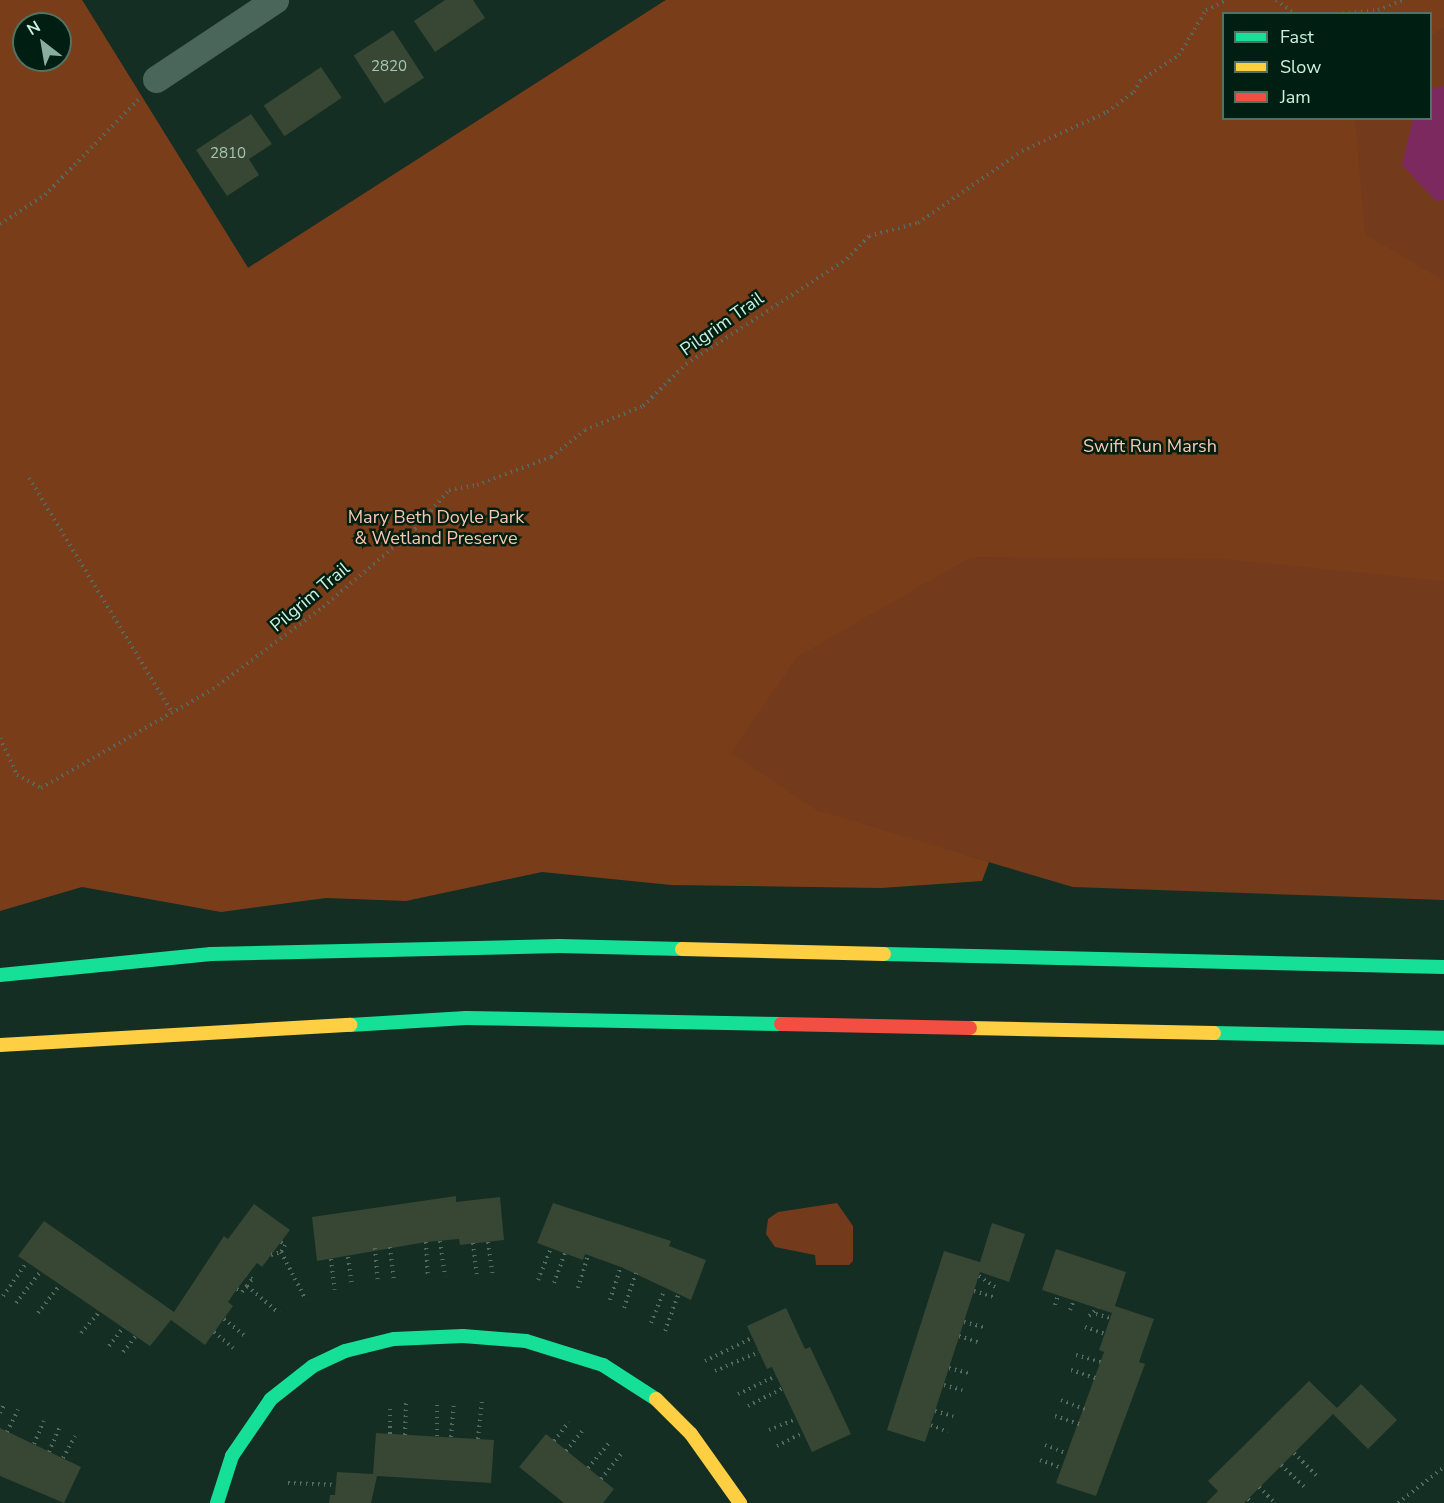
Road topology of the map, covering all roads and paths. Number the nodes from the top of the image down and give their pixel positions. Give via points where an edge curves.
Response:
1 (275, 0) edge
2 (1227, 0) edge
3 (1276, 0) edge
4 (1404, 0) edge
5 (1293, 12) edge
6 (1358, 12) edge
7 (156, 79) joint
8 (0, 224) edge
9 (29, 478) dead end
10 (172, 712) junction
11 (0, 738) edge
12 (1444, 967) edge
13 (0, 975) edge
14 (1444, 1038) edge
15 (0, 1045) edge
16 (440, 1241) dead end
17 (281, 1242) dead end
18 (426, 1242) dead end
19 (488, 1242) dead end
20 (473, 1244) dead end
21 (390, 1246) dead end
22 (375, 1248) dead end
23 (550, 1248) dead end
24 (281, 1252) junction
25 (565, 1253) dead end
26 (272, 1255) dead end
27 (588, 1255) dead end
28 (348, 1257) dead end
29 (331, 1259) dead end
30 (27, 1262) dead end
31 (621, 1267) dead end
32 (40, 1272) dead end
33 (636, 1273) dead end
34 (477, 1275) dead end
35 (988, 1275) dead end
36 (247, 1276) dead end
37 (979, 1276) dead end
38 (428, 1277) dead end
39 (445, 1277) dead end
40 (493, 1277) dead end
41 (394, 1279) dead end
42 (378, 1280) dead end
43 (538, 1280) dead end
44 (991, 1281) junction
45 (554, 1283) dead end
46 (59, 1286) dead end
47 (247, 1286) junction
48 (352, 1286) dead end
49 (997, 1287) dead end
50 (578, 1288) dead end
51 (237, 1289) dead end
52 (335, 1290) dead end
53 (664, 1290) dead end
54 (974, 1291) dead end
55 (678, 1295) dead end
56 (1058, 1295) dead end
57 (3, 1296) dead end
58 (994, 1297) dead end
59 (306, 1299) dead end
60 (610, 1300) dead end
61 (1074, 1300) dead end
62 (16, 1303) dead end
63 (1055, 1305) dead end
64 (624, 1308) dead end
65 (101, 1310) dead end
66 (1070, 1310) dead end
67 (38, 1313) dead end
68 (279, 1313) dead end
69 (1089, 1316) dead end
70 (1110, 1318) dead end
71 (224, 1319) dead end
72 (964, 1322) dead end
73 (651, 1323) dead end
74 (124, 1327) dead end
75 (983, 1328) dead end
76 (1085, 1328) dead end
77 (665, 1331) dead end
78 (214, 1332) dead end
79 (81, 1333) dead end
80 (1105, 1334) dead end
81 (136, 1336) dead end
82 (959, 1336) dead end
83 (246, 1337) dead end
84 (752, 1338) dead end
85 (978, 1342) dead end
86 (109, 1346) dead end
87 (233, 1348) dead end
88 (123, 1352) dead end
89 (759, 1352) dead end
90 (1076, 1355) dead end
91 (705, 1361) dead end
92 (1101, 1362) dead end
93 (949, 1368) dead end
94 (1071, 1370) dead end
95 (715, 1371) dead end
96 (968, 1373) dead end
97 (776, 1376) dead end
98 (1096, 1378) dead end
99 (944, 1385) dead end
100 (782, 1389) dead end
101 (962, 1390) dead end
102 (738, 1394) dead end
103 (454, 1401) dead end
104 (482, 1401) dead end
105 (1061, 1401) dead end
106 (437, 1402) dead end
107 (5, 1403) dead end
108 (406, 1403) dead end
109 (390, 1405) dead end
110 (748, 1406) dead end
111 (18, 1409) dead end
112 (1085, 1409) dead end
113 (935, 1411) dead end
114 (0, 1413) edge
115 (953, 1416) dead end
116 (1056, 1416) dead end
117 (796, 1419) dead end
118 (44, 1421) dead end
119 (568, 1422) dead end
120 (1080, 1424) dead end
121 (931, 1425) dead end
122 (59, 1428) dead end
123 (584, 1429) dead end
124 (769, 1430) dead end
125 (7, 1432) dead end
126 (948, 1432) dead end
127 (803, 1433) dead end
128 (390, 1434) dead end
129 (405, 1435) dead end
130 (75, 1436) dead end
131 (437, 1436) dead end
132 (452, 1437) dead end
133 (478, 1439) dead end
134 (554, 1441) dead end
135 (609, 1443) dead end
136 (34, 1444) dead end
137 (1045, 1445) dead end
138 (777, 1446) dead end
139 (566, 1451) dead end
140 (49, 1452) dead end
141 (623, 1452) dead end
142 (1066, 1453) dead end
143 (1294, 1453) dead end
144 (63, 1458) dead end
145 (1040, 1460) dead end
146 (1281, 1465) dead end
147 (1444, 1467) edge
148 (588, 1468) dead end
149 (1062, 1468) dead end
150 (1318, 1477) dead end
151 (601, 1479) dead end
152 (288, 1482) dead end
153 (336, 1485) dead end
154 (1259, 1487) dead end
155 (1306, 1488) dead end
156 (1248, 1499) dead end
157 (217, 1503) edge
158 (740, 1503) edge
159 (1252, 1503) edge
160 (1275, 1503) edge
161 (1398, 1503) edge

1 - 7 street
2 - 10 path, Pilgrim Trail via 1206,10 1179,55 1140,81 1134,92 1107,112 1022,151 918,223 869,236 847,259 686,364 643,406 585,430 551,457 477,485 449,490 415,529 323,607 221,683
3 - 5 path
4 - 6 path via 1378,10
7 - 8 path via 116,127 45,195
9 - 10 path
10 - 11 path, Pilgrim Trail via 41,788 17,775
12 - 13 main road via 559,946 211,954
14 - 15 main road via 466,1018
16 - 39 path
17 - 24 path via 285,1245
18 - 38 path
19 - 40 path
20 - 34 path
21 - 41 path
22 - 42 path
23 - 43 path
24 - 26 path
24 - 59 path
25 - 45 path
27 - 50 path
28 - 48 path
29 - 52 path
30 - 57 path
31 - 60 path
32 - 62 path
33 - 64 path
35 - 44 path
36 - 47 path via 252,1279
37 - 44 path
44 - 49 path
46 - 67 path
47 - 51 path via 242,1292
47 - 68 path
53 - 73 path
54 - 58 path
55 - 77 path
56 - 63 path
61 - 66 path
65 - 79 path
69 - 70 path via 1097,1311
71 - 83 path
72 - 75 path
74 - 86 path
76 - 80 path
78 - 87 path
81 - 88 path
82 - 85 path
84 - 91 path
89 - 95 path
90 - 92 path
93 - 96 path
94 - 98 path
97 - 102 path
99 - 101 path
100 - 110 path
103 - 132 path
104 - 133 path
105 - 112 path
106 - 131 path
107 - 114 path
108 - 129 path
109 - 128 path
111 - 125 path
113 - 115 path
116 - 120 path
117 - 124 path
118 - 136 path
119 - 134 path
121 - 126 path
122 - 140 path
123 - 139 path
127 - 138 path
130 - 144 path
135 - 148 path
137 - 142 path
141 - 151 path
143 - 150 path
145 - 149 path
146 - 155 path
147 - 161 path
152 - 153 path
154 - 160 path
156 - 159 path
157 - 158 main road via 232,1456 251,1424 271,1399 313,1366 345,1351 394,1340 463,1336 526,1341 603,1365 645,1388 691,1434

